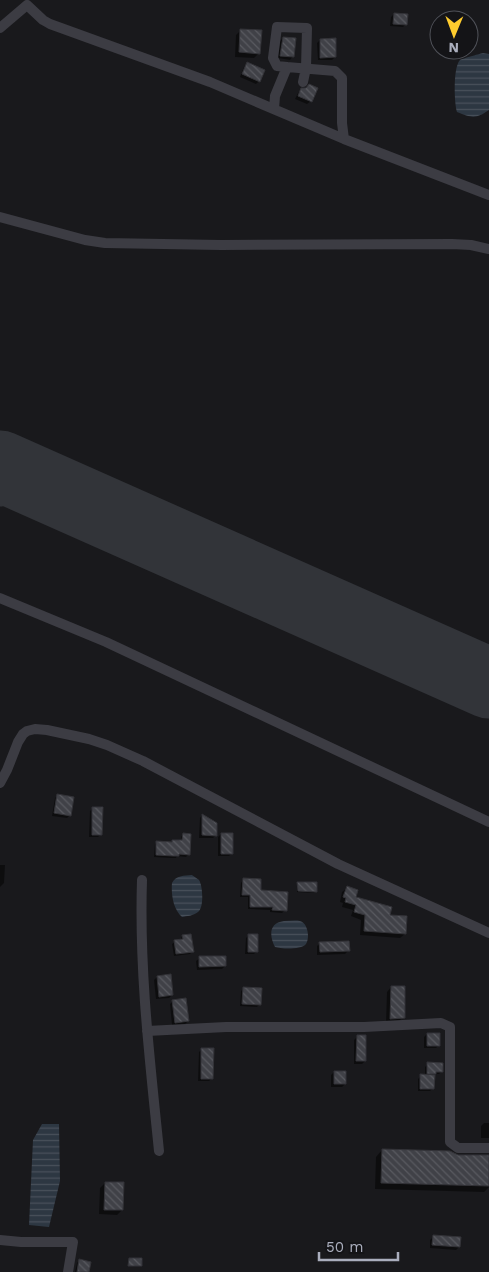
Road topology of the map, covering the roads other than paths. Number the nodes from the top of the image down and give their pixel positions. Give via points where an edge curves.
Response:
1 (30, 3) edge
2 (0, 28) edge
3 (287, 67) junction
4 (306, 68) junction
5 (303, 82) dead end
6 (274, 109) junction
7 (344, 138) junction
8 (489, 195) edge
9 (0, 217) edge
10 (489, 249) edge
11 (0, 598) edge
12 (0, 783) edge
13 (489, 822) edge
14 (142, 880) dead end
15 (489, 933) edge
16 (147, 1031) junction
17 (489, 1148) edge
18 (159, 1151) dead end
19 (0, 1240) edge
20 (68, 1272) edge

1 - 2 street
1 - 6 street via 50,24 210,82
3 - 4 street
3 - 4 street via 277,66 273,58 277,27 307,28
3 - 6 street via 274,96
4 - 5 street
4 - 7 street via 335,71 342,78
6 - 7 street
7 - 8 street
9 - 10 street via 105,243 452,244
11 - 13 street via 106,642
12 - 15 street via 18,742 27,731 47,730 89,739 144,761 338,864
14 - 16 street via 141,941
16 - 17 street via 441,1023 450,1027 450,1142 458,1148
16 - 18 street
19 - 20 street via 73,1242

